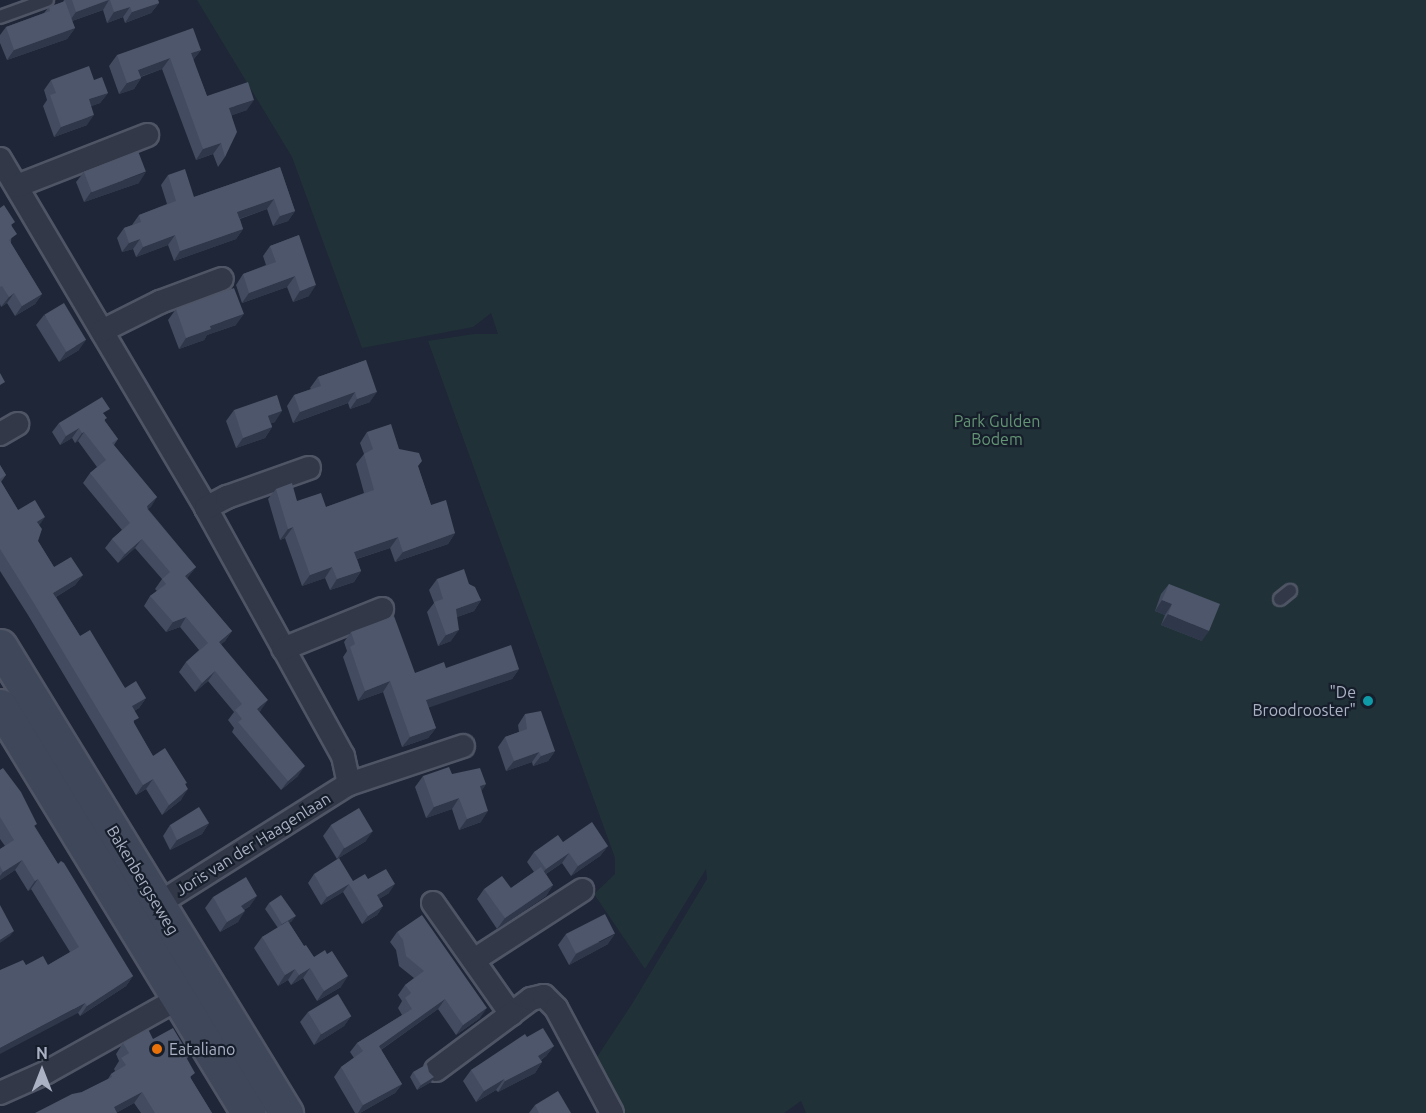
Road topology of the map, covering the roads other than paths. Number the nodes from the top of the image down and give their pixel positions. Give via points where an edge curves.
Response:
1 (47, 0) edge
2 (0, 17) edge
3 (147, 135) dead end
4 (0, 159) edge
5 (17, 186) junction
6 (222, 279) dead end
7 (102, 331) junction
8 (309, 468) dead end
9 (206, 508) junction
10 (382, 609) dead end
11 (0, 646) edge
12 (283, 649) junction
13 (0, 706) edge
14 (463, 746) dead end
15 (349, 784) junction
16 (582, 890) dead end
17 (433, 903) dead end
18 (144, 913) junction
19 (474, 960) junction
20 (192, 991) junction
21 (511, 1014) junction
22 (436, 1070) dead end
23 (0, 1093) edge
24 (248, 1113) edge
25 (286, 1113) edge
26 (612, 1113) edge

1 - 2 lane
3 - 5 street
4 - 5 street, Joris van der Haagenlaan
5 - 7 street, Joris van der Haagenlaan
6 - 7 street
7 - 9 street, Joris van der Haagenlaan
8 - 9 street
9 - 12 street, Joris van der Haagenlaan
10 - 12 street
11 - 18 street, Bakenbergseweg
12 - 15 street, Joris van der Haagenlaan via 343,756
13 - 18 street, Bakenbergseweg
14 - 15 street, Joris van der Haagenlaan
15 - 18 street, Joris van der Haagenlaan
16 - 19 street
17 - 19 street
18 - 20 street, Bakenbergseweg
19 - 21 street
20 - 23 street via 47,1072
20 - 24 street, Bakenbergseweg
20 - 25 street, Bakenbergseweg
21 - 22 street
21 - 26 street via 531,999 544,996 556,1008

